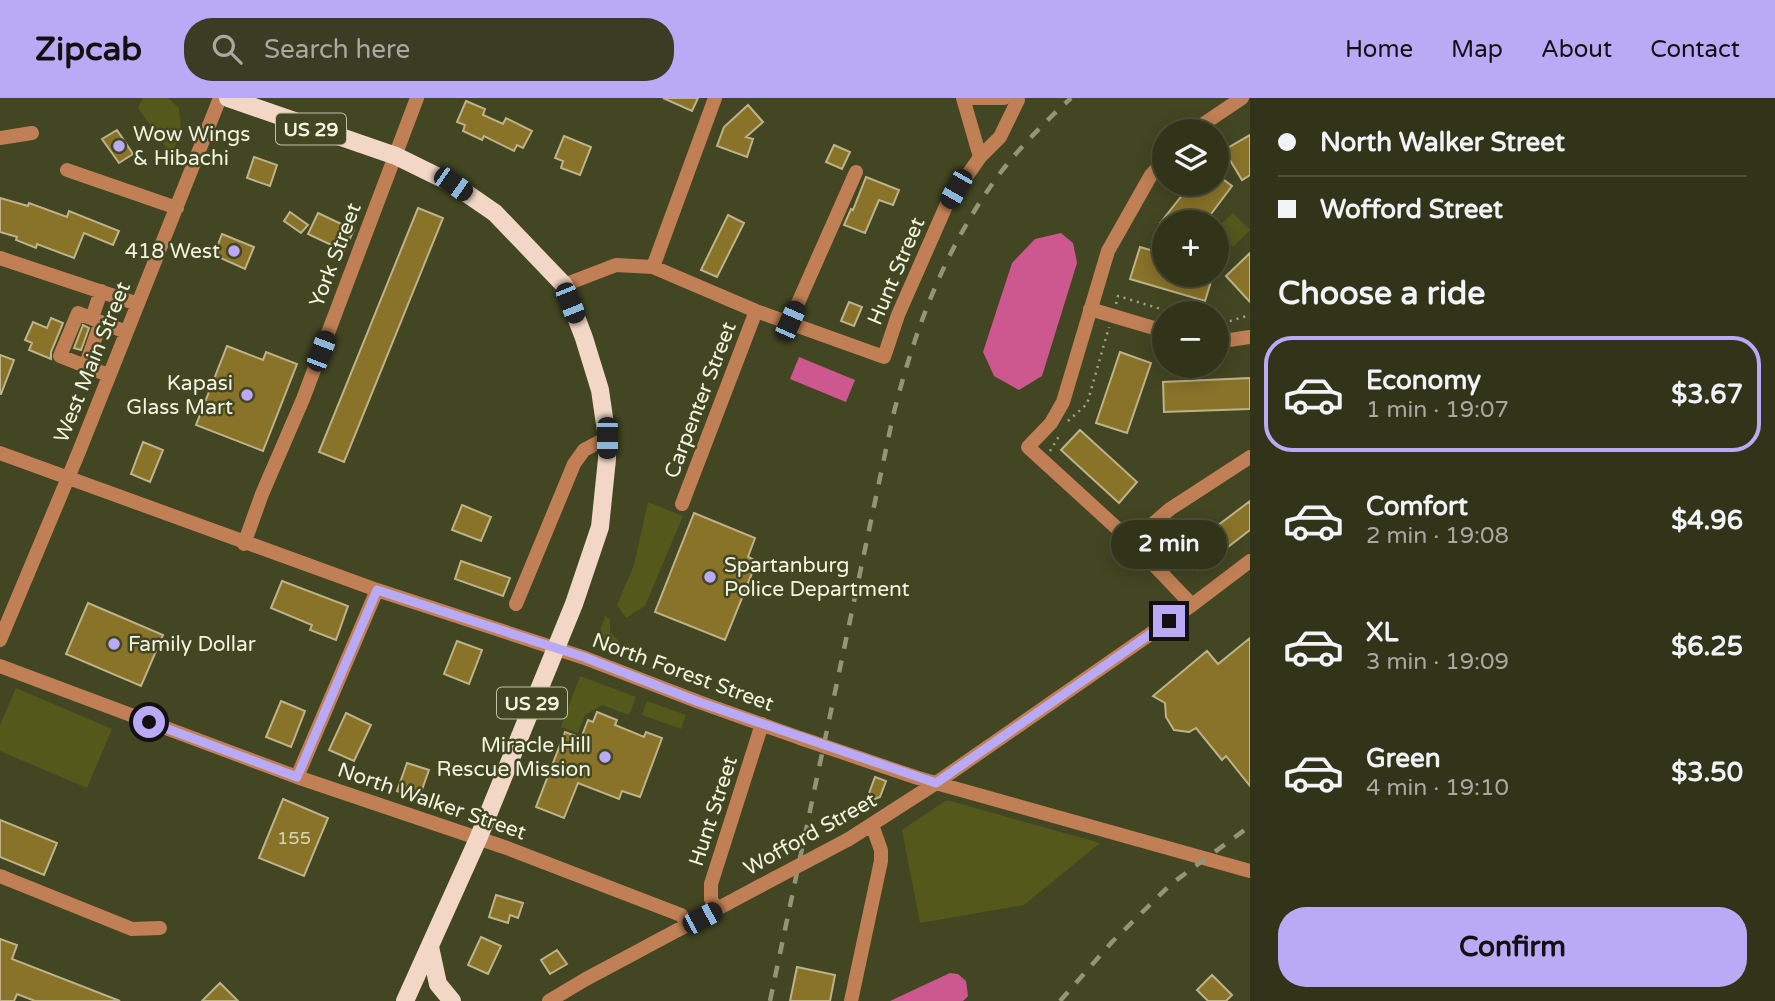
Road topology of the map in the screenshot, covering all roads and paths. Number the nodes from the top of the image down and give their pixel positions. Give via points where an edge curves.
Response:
1 (220, 98) edge
2 (228, 98) edge
3 (417, 98) edge
4 (715, 98) edge
5 (964, 98) edge
6 (1242, 98) edge
7 (1012, 99) edge
8 (1211, 119) edge
9 (32, 133) dead end
10 (0, 138) edge
11 (396, 156) junction
12 (980, 157) junction
13 (67, 170) dead end
14 (856, 172) dead end
15 (1152, 174) edge
16 (177, 208) junction
17 (0, 258) edge
18 (653, 267) junction
19 (564, 285) junction
20 (101, 291) junction
21 (138, 304) junction
22 (1152, 306) edge
23 (1090, 309) junction
24 (756, 311) junction
25 (1250, 315) edge
26 (1112, 317) junction
27 (96, 320) junction
28 (790, 321) junction
29 (1229, 321) edge
30 (1152, 328) edge
31 (127, 332) junction
32 (1250, 337) edge
33 (1229, 340) edge
34 (85, 367) junction
35 (108, 375) junction
36 (1068, 421) dead end
37 (1062, 432) dead end
38 (607, 438) junction
39 (0, 453) edge
40 (1250, 457) edge
41 (1042, 460) junction
42 (69, 477) junction
43 (682, 504) dead end
44 (1132, 542) junction
45 (244, 544) junction
46 (1250, 561) edge
47 (377, 590) junction
48 (516, 604) dead end
49 (1192, 605) junction
50 (0, 640) edge
51 (554, 648) junction
52 (0, 666) edge
53 (762, 724) junction
54 (297, 777) junction
55 (936, 783) junction
56 (872, 825) junction
57 (478, 839) junction
58 (1250, 871) edge
59 (0, 876) edge
60 (717, 910) junction
61 (688, 925) junction
62 (160, 928) dead end
63 (430, 947) junction
64 (405, 1001) edge
65 (452, 1001) edge
66 (549, 1001) edge
67 (850, 1001) edge

1 - 16 street, West Main Street
2 - 11 main road, US 29
3 - 11 street, York Street
4 - 18 street
5 - 7 street
5 - 12 street
6 - 8 street
7 - 12 street, Hunt Street via 1000,136
9 - 10 street
11 - 19 main road, US 29 via 453,184 495,214
11 - 45 street, York Street
12 - 28 street, Hunt Street via 946,206 884,357
13 - 16 street
14 - 28 street
15 - 23 street via 1108,251
16 - 21 street, West Main Street
17 - 20 street
18 - 19 street via 616,265
18 - 24 street
19 - 38 main road, US 29 via 600,390
20 - 21 street
20 - 27 street
21 - 31 street, West Main Street
22 - 26 path via 1118,296
23 - 26 street
23 - 41 street via 1063,402 1028,447
24 - 28 street
24 - 43 street, Carpenter Street
25 - 29 path
26 - 30 street
26 - 36 path via 1087,404
27 - 31 street
27 - 34 street
27 - 34 street via 78,313 60,356
31 - 35 street, West Main Street
32 - 33 street
34 - 35 street
35 - 42 street, West Main Street
37 - 41 path
38 - 48 street via 584,450 574,464
38 - 51 main road, US 29 via 600,527
39 - 42 street, North Forest Street
40 - 44 street via 1170,509
41 - 44 street
42 - 45 street, North Forest Street
42 - 50 street, West Main Street
44 - 49 street
45 - 47 street, North Forest Street
46 - 49 street, Wofford Street
47 - 51 street, North Forest Street
47 - 54 street
49 - 55 street, Wofford Street
51 - 53 street, North Forest Street
51 - 57 main road, US 29
52 - 54 street, North Walker Street
53 - 55 street, North Forest Street, bridge
53 - 60 street, Hunt Street via 710,884
54 - 57 street, North Walker Street
55 - 56 street, Wofford Street
55 - 58 street, North Forest Street
56 - 60 street, Wofford Street, bridge
56 - 67 street via 881,861
57 - 61 street, North Walker Street via 681,915
57 - 63 main road, US 29
59 - 62 street via 132,929
60 - 61 street, Wofford Street
61 - 66 street, Wofford Street
63 - 64 main road, US 29
63 - 65 main road via 438,984

